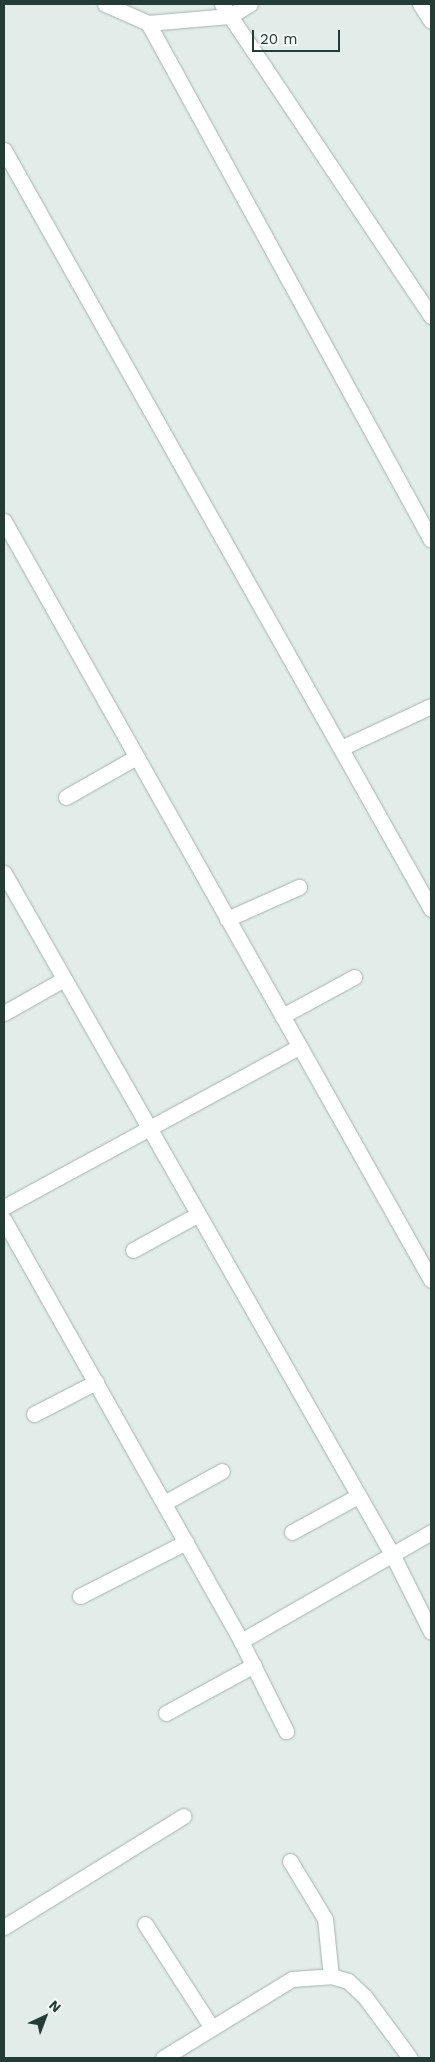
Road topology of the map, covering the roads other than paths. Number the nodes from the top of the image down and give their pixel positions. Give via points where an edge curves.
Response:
1 (105, 4) edge
2 (250, 4) edge
3 (420, 4) edge
4 (226, 10) edge
5 (431, 21) edge
6 (148, 23) junction
7 (4, 150) edge
8 (431, 316) edge
9 (4, 521) edge
10 (431, 540) edge
11 (431, 706) edge
12 (341, 748) junction
13 (136, 757) junction
14 (66, 797) dead end
15 (4, 873) edge
16 (299, 887) dead end
17 (431, 909) edge
18 (227, 920) junction
19 (354, 977) dead end
20 (64, 980) junction
21 (4, 1013) edge
22 (282, 1016) junction
23 (299, 1047) junction
24 (148, 1130) junction
25 (4, 1207) edge
26 (197, 1215) junction
27 (4, 1220) edge
28 (133, 1250) dead end
29 (431, 1280) edge
30 (96, 1382) junction
31 (34, 1414) dead end
32 (222, 1471) dead end
33 (358, 1496) junction
34 (164, 1503) junction
35 (292, 1532) dead end
36 (431, 1532) edge
37 (186, 1542) junction
38 (392, 1554) junction
39 (80, 1596) dead end
40 (431, 1632) edge
41 (242, 1640) junction
42 (254, 1665) junction
43 (166, 1714) dead end
44 (286, 1731) dead end
45 (184, 1816) dead end
46 (290, 1861) dead end
47 (145, 1924) dead end
48 (4, 1926) edge
49 (331, 1976) junction
50 (212, 2028) junction
51 (163, 2058) edge
52 (410, 2058) edge

1 - 6 street
2 - 4 street
3 - 5 street
4 - 6 street
4 - 8 street
6 - 10 street
7 - 12 street
9 - 13 street
11 - 12 street
12 - 17 street
13 - 14 street
13 - 18 street
15 - 20 street
16 - 18 street
18 - 22 street
19 - 22 street
20 - 21 street
20 - 24 street
22 - 23 street
23 - 24 street
23 - 29 street
24 - 25 street
24 - 26 street
26 - 28 street
26 - 33 street
27 - 30 street
30 - 31 street
30 - 34 street
32 - 34 street
33 - 35 street
33 - 38 street
34 - 37 street
36 - 38 street
37 - 39 street
37 - 41 street
38 - 40 street
38 - 41 street
41 - 42 street
42 - 43 street
42 - 44 street
45 - 48 street
46 - 49 street via 325,1919
47 - 50 street
49 - 50 street via 292,1979
49 - 52 street via 348,1981 365,1997
50 - 51 street

